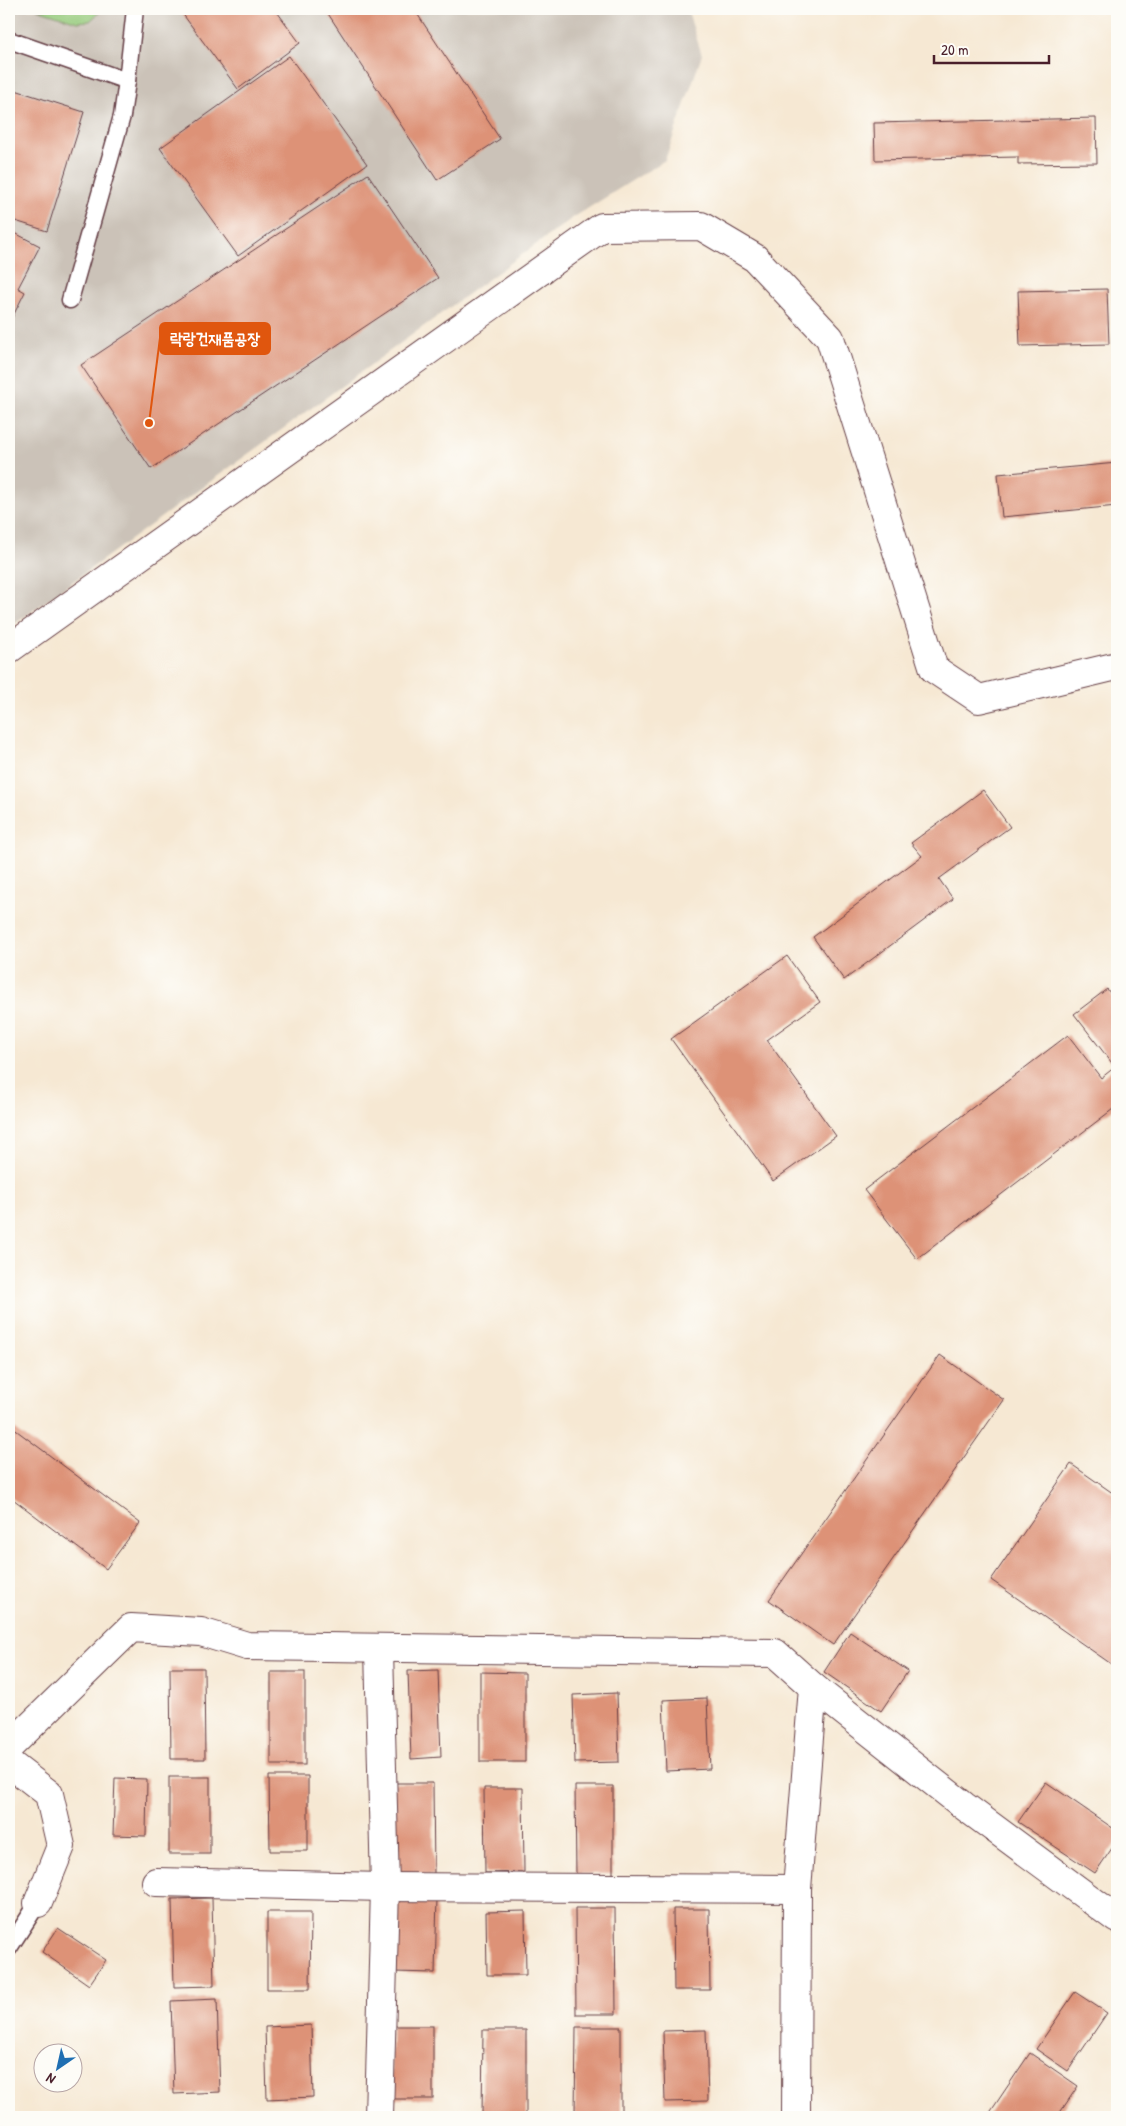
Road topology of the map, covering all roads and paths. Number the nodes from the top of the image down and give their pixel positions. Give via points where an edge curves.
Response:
1 (135, 9) edge
2 (9, 40) edge
3 (127, 81) junction
4 (70, 300) dead end
5 (9, 649) edge
6 (1117, 666) edge
7 (378, 1649) junction
8 (813, 1687) junction
9 (9, 1747) edge
10 (9, 1763) edge
11 (156, 1882) dead end
12 (385, 1887) junction
13 (797, 1889) junction
14 (38, 1903) joint
15 (1117, 1919) edge
16 (10, 1944) edge
17 (380, 2117) edge
18 (796, 2117) edge

1 - 3 lane
2 - 3 lane
3 - 4 lane via 122,116
5 - 6 street via 602,227 701,226 755,258 830,338 934,669 979,700
7 - 8 street via 775,1653
7 - 9 street via 247,1646 201,1632 131,1628
7 - 12 street
8 - 13 street
8 - 15 street via 964,1806
10 - 14 street via 49,1794 61,1846
11 - 12 street
12 - 13 street
12 - 17 street
13 - 18 street
14 - 16 lane

